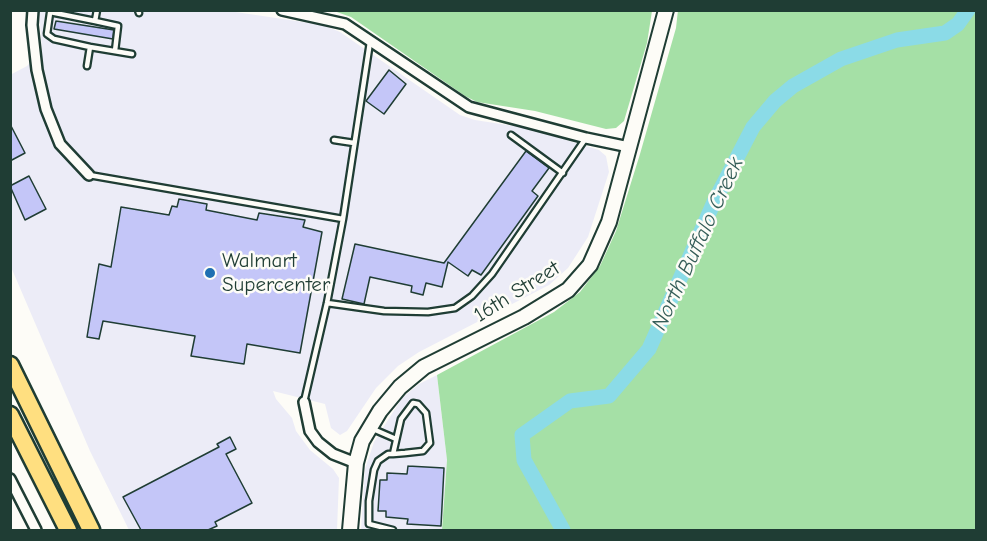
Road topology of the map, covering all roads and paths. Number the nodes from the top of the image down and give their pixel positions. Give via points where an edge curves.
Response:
1 (33, 10) edge
2 (97, 10) edge
3 (282, 10) edge
4 (666, 10) edge
5 (50, 12) edge
6 (95, 21) junction
7 (370, 42) junction
8 (90, 47) junction
9 (116, 51) junction
10 (132, 54) dead end
11 (87, 66) dead end
12 (511, 135) dead end
13 (586, 138) junction
14 (334, 140) dead end
15 (354, 143) junction
16 (629, 147) junction
17 (563, 173) junction
18 (89, 175) joint
19 (343, 219) junction
20 (327, 303) junction
21 (10, 351) edge
22 (10, 365) edge
23 (304, 402) joint
24 (10, 415) edge
25 (35, 415) junction
26 (370, 428) junction
27 (396, 439) junction
28 (393, 454) junction
29 (356, 463) junction
30 (11, 480) edge
31 (36, 531) edge
32 (68, 531) edge
33 (91, 531) edge
34 (350, 531) edge
35 (393, 531) edge

1 - 18 street via 37,70 46,109 60,144
2 - 6 lane
3 - 7 street via 345,24
4 - 16 street, 16th Street
5 - 6 lane
5 - 8 lane via 46,30 49,37
6 - 9 lane via 118,26
7 - 13 street via 469,107
7 - 15 lane
8 - 9 lane
8 - 11 lane
9 - 10 lane
12 - 17 lane
13 - 16 street
13 - 17 lane
14 - 15 lane
15 - 19 lane
16 - 26 street, 16th Street via 604,233 590,265 568,290 524,317 424,367 400,387
17 - 20 lane via 492,273 472,296 454,308 384,311
18 - 19 lane
19 - 20 lane
20 - 23 lane
21 - 25 highway
22 - 25 highway
23 - 29 street via 310,431 318,442 333,454
24 - 32 highway
25 - 33 highway
26 - 27 lane
26 - 29 street, 16th Street
27 - 28 lane
27 - 28 lane via 401,419 413,403 418,404 426,413 430,443 423,451
28 - 35 lane via 378,461 374,470 369,524
29 - 34 street, 16th Street
30 - 31 street

